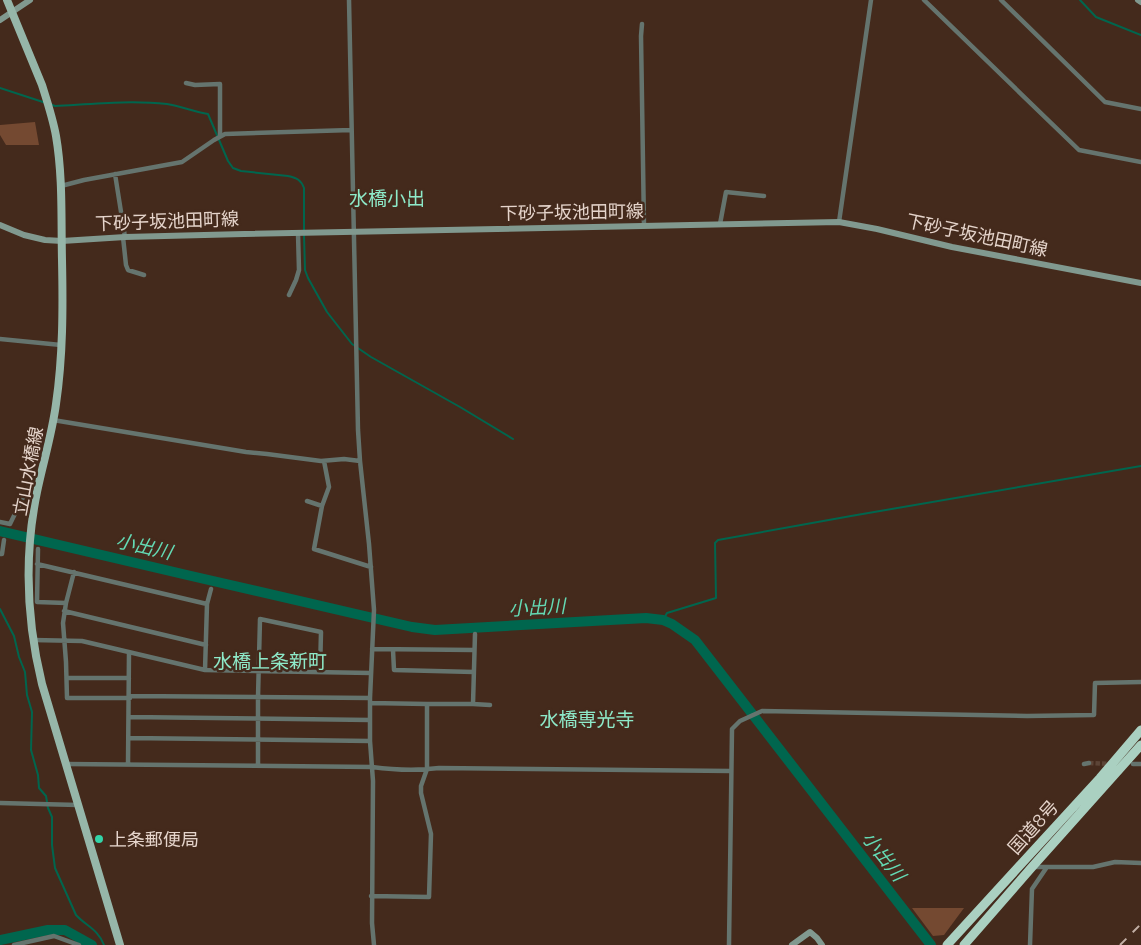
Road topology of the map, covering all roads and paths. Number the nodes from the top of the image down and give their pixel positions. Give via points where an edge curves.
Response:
1 (7, 0) edge
2 (30, 0) edge
3 (348, 0) edge
4 (871, 0) edge
5 (924, 0) edge
6 (1001, 0) edge
7 (1138, 0) edge
8 (1141, 2) edge
9 (12, 12) junction
10 (0, 20) edge
11 (642, 24) dead end
12 (186, 83) dead end
13 (1141, 109) edge
14 (351, 130) junction
15 (220, 136) junction
16 (1141, 162) edge
17 (115, 174) junction
18 (61, 186) junction
19 (764, 196) dead end
20 (839, 222) junction
21 (720, 224) junction
22 (0, 225) edge
23 (644, 226) junction
24 (354, 232) junction
25 (298, 233) junction
26 (124, 237) junction
27 (62, 240) junction
28 (144, 275) dead end
29 (1141, 282) edge
30 (289, 295) dead end
31 (0, 339) edge
32 (62, 345) junction
33 (54, 420) junction
34 (324, 461) junction
35 (360, 461) junction
36 (38, 485) junction
37 (307, 501) dead end
38 (322, 506) junction
39 (0, 522) edge
40 (4, 540) dead end
41 (34, 547) junction
42 (0, 554) edge
43 (37, 564) junction
44 (371, 567) junction
45 (74, 572) junction
46 (211, 589) dead end
47 (66, 603) junction
48 (208, 604) junction
49 (64, 611) junction
50 (475, 634) dead end
51 (33, 640) junction
52 (64, 640) junction
53 (206, 645) junction
54 (372, 649) junction
55 (393, 650) junction
56 (474, 650) junction
57 (129, 652) junction
58 (205, 670) junction
59 (258, 671) junction
60 (320, 672) junction
61 (474, 672) junction
62 (372, 673) junction
63 (67, 678) junction
64 (130, 678) junction
65 (1141, 682) edge
66 (130, 697) junction
67 (258, 697) junction
68 (370, 701) junction
69 (428, 704) junction
70 (473, 704) junction
71 (490, 704) dead end
72 (129, 717) junction
73 (258, 718) junction
74 (370, 720) junction
75 (1141, 730) edge
76 (129, 738) junction
77 (258, 739) junction
78 (370, 741) junction
79 (1141, 745) edge
80 (66, 764) junction
81 (128, 764) junction
82 (1133, 764) dead end
83 (1141, 764) edge
84 (258, 766) junction
85 (372, 767) junction
86 (427, 770) junction
87 (731, 771) junction
88 (0, 803) edge
89 (78, 806) junction
90 (1141, 863) edge
91 (1032, 867) junction
92 (1047, 867) junction
93 (371, 896) junction
94 (948, 944) edge
95 (14, 945) edge
96 (78, 945) edge
97 (120, 945) edge
98 (374, 945) edge
99 (729, 945) edge
100 (792, 945) edge
101 (822, 945) edge
102 (964, 945) edge
103 (1030, 945) edge

1 - 9 main road, 立山水橋線
2 - 9 main road
3 - 14 street
4 - 20 street
5 - 16 street via 1079,150
6 - 13 street via 1105,102
7 - 8 main road
9 - 10 main road
9 - 18 main road, 立山水橋線 via 50,111 56,134
11 - 23 street
12 - 15 street via 220,84
14 - 15 street
14 - 24 street
15 - 17 street via 182,162
17 - 18 street
17 - 26 street
18 - 27 main road, 立山水橋線
19 - 21 street via 726,192
20 - 21 main road, 下砂子坂池田町線
20 - 29 main road, 下砂子坂池田町線 via 952,247
21 - 23 main road, 下砂子坂池田町線
22 - 27 main road, 下砂子坂池田町線 via 24,235
23 - 24 main road, 下砂子坂池田町線
24 - 25 main road, 下砂子坂池田町線
24 - 35 street
25 - 26 main road, 下砂子坂池田町線
25 - 30 street via 299,270
26 - 27 main road, 下砂子坂池田町線
26 - 28 street via 128,270
27 - 32 main road, 立山水橋線
31 - 32 street
32 - 33 main road, 立山水橋線
33 - 34 street via 246,452
33 - 36 main road, 立山水橋線
34 - 35 street
34 - 38 street via 329,487
35 - 44 street
36 - 39 street via 30,483 10,524
36 - 41 main road, 立山水橋線 via 31,533
37 - 38 street
38 - 44 street via 314,549
40 - 42 street
41 - 43 street
41 - 51 main road, 立山水橋線 via 29,586
43 - 45 street
43 - 47 street via 37,602
44 - 54 street
45 - 47 street
45 - 48 street
46 - 48 street
47 - 49 street
48 - 53 street
49 - 52 street
49 - 53 street
50 - 56 street
51 - 52 street
51 - 80 main road, 立山水橋線 via 42,684
52 - 57 street
52 - 63 street
53 - 58 street
54 - 55 street
54 - 62 street
55 - 56 street
55 - 61 street via 394,670
56 - 61 street
57 - 58 street
57 - 64 street
58 - 59 street
59 - 60 street
59 - 60 street via 260,619 321,632
59 - 67 street
60 - 62 street
61 - 70 street
62 - 68 street
63 - 64 street
63 - 66 street via 67,698
64 - 66 street
65 - 87 street via 1095,682 1094,715 762,712 740,721 732,729
66 - 67 street
66 - 72 street
67 - 68 street
67 - 73 street
68 - 69 street
68 - 74 street
69 - 70 street
69 - 86 street
70 - 71 street
72 - 73 street
72 - 76 street
73 - 74 street
73 - 77 street
74 - 78 street
75 - 94 highway, 国道8号
76 - 77 street
76 - 81 street
77 - 78 street
77 - 84 street
78 - 85 street
79 - 91 highway, 国道8号
80 - 81 street
80 - 89 main road, 立山水橋線
81 - 84 street
82 - 83 street
84 - 85 street
85 - 86 street
85 - 93 street
86 - 87 street
86 - 93 street via 420,786 431,834 429,897
87 - 99 street
88 - 89 street
89 - 97 main road, 立山水橋線
90 - 92 street
91 - 92 street
91 - 102 highway, 国道8号
92 - 103 street via 1032,888
93 - 98 street
95 - 96 street via 54,936
100 - 101 main road via 810,932

